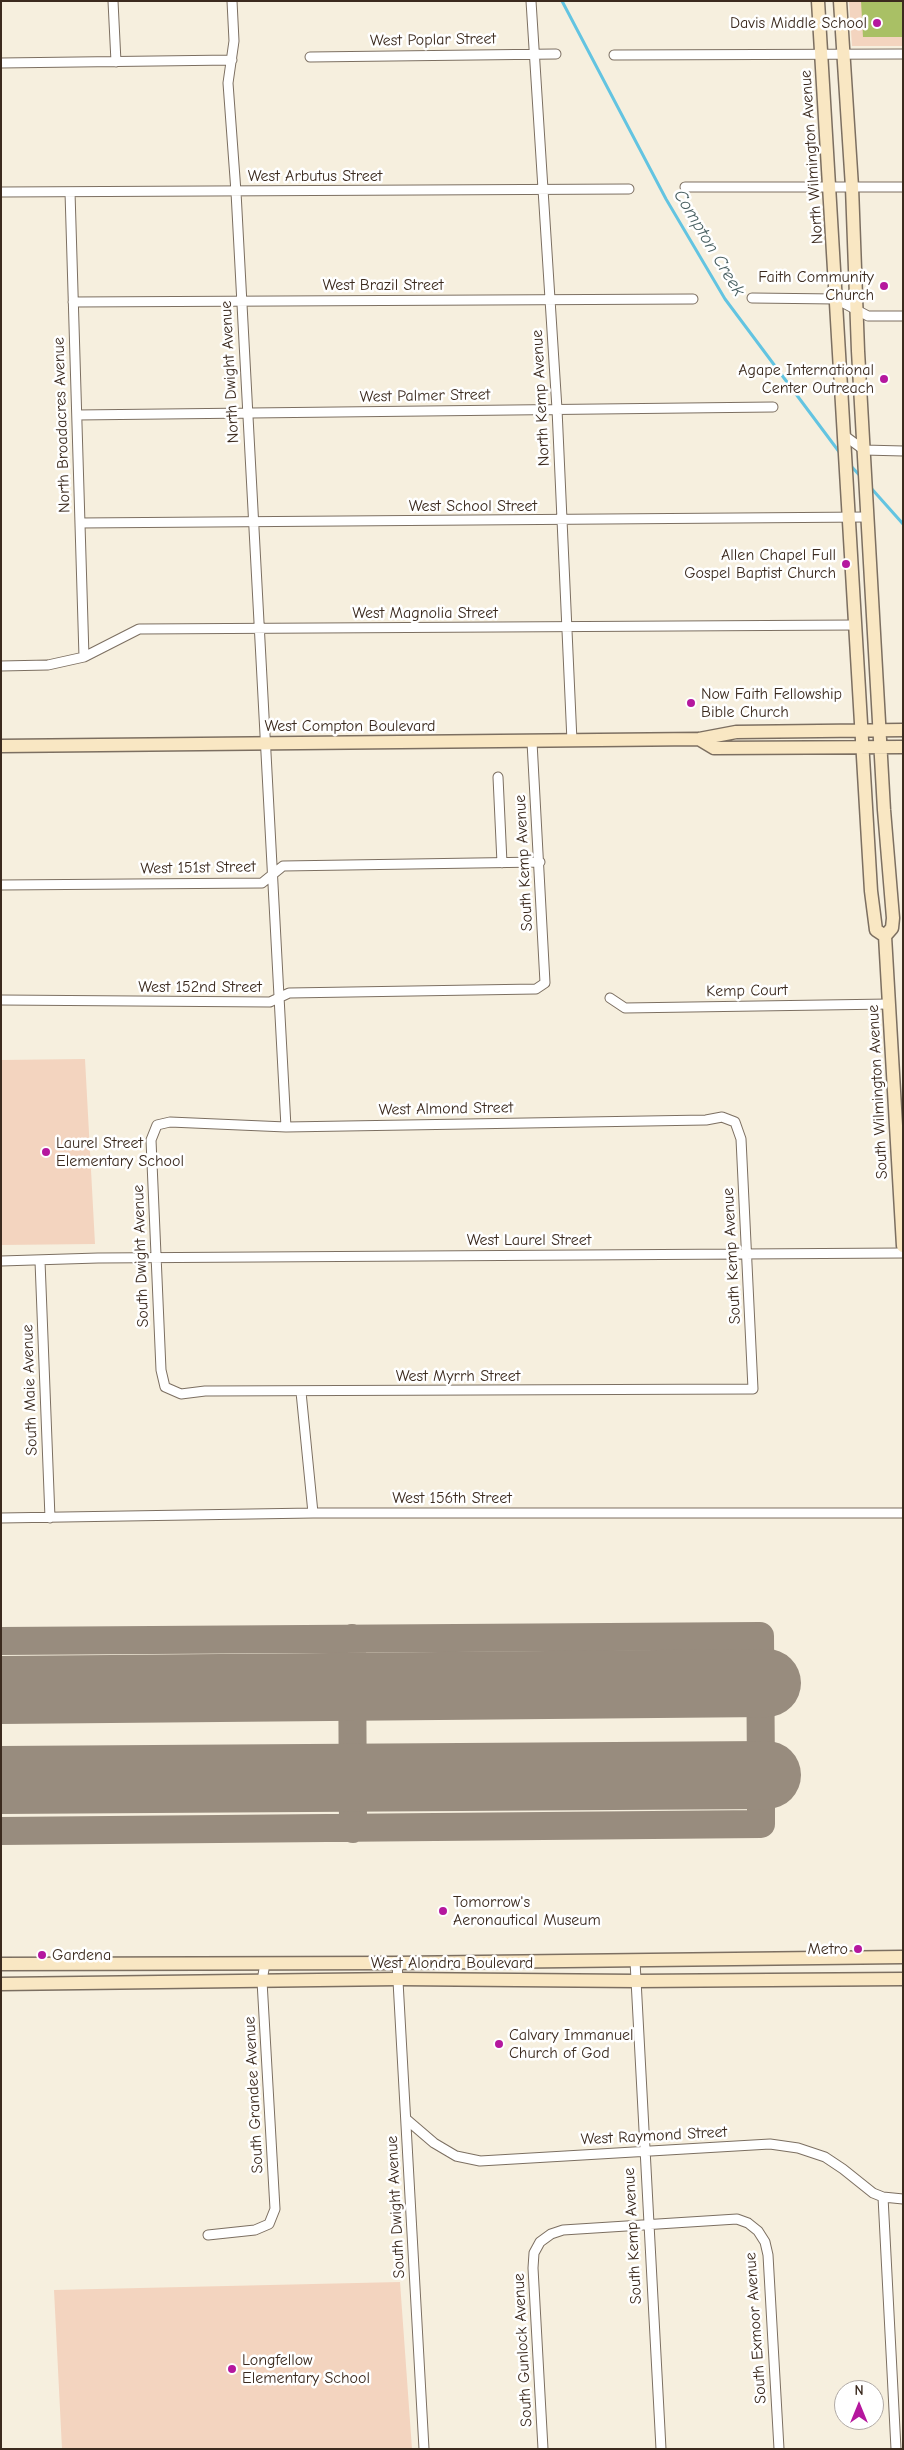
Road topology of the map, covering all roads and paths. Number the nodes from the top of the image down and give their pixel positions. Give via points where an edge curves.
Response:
1 (113, 1) edge
2 (232, 1) edge
3 (531, 1) edge
4 (818, 1) edge
5 (840, 1) edge
6 (844, 53) junction
7 (535, 54) junction
8 (556, 54) dead end
9 (822, 54) junction
10 (903, 54) edge
11 (614, 55) dead end
12 (310, 56) dead end
13 (232, 60) junction
14 (116, 62) junction
15 (1, 63) edge
16 (685, 187) dead end
17 (830, 187) junction
18 (852, 187) junction
19 (903, 187) edge
20 (629, 189) dead end
21 (542, 190) junction
22 (1, 192) edge
23 (70, 192) junction
24 (236, 192) junction
25 (752, 298) dead end
26 (693, 299) dead end
27 (836, 299) junction
28 (550, 300) junction
29 (242, 301) junction
30 (73, 302) junction
31 (857, 311) junction
32 (903, 316) edge
33 (773, 406) dead end
34 (557, 409) junction
35 (247, 412) junction
36 (76, 415) junction
37 (845, 436) junction
38 (864, 450) junction
39 (903, 451) edge
40 (867, 513) junction
41 (849, 516) junction
42 (562, 520) junction
43 (253, 521) junction
44 (80, 523) junction
45 (855, 626) junction
46 (259, 627) junction
47 (566, 628) junction
48 (84, 657) junction
49 (1, 666) edge
50 (903, 730) edge
51 (862, 731) junction
52 (880, 731) junction
53 (699, 739) junction
54 (572, 741) junction
55 (267, 742) junction
56 (532, 742) junction
57 (1, 746) edge
58 (881, 747) junction
59 (903, 747) edge
60 (863, 748) junction
61 (498, 777) dead end
62 (540, 862) junction
63 (502, 863) junction
64 (272, 875) junction
65 (1, 885) edge
66 (885, 936) junction
67 (545, 983) joint
68 (279, 998) junction
69 (610, 998) dead end
70 (1, 1000) edge
71 (889, 1004) junction
72 (735, 1122) joint
73 (157, 1125) joint
74 (286, 1126) junction
75 (903, 1246) edge
76 (903, 1253) edge
77 (747, 1254) junction
78 (156, 1258) junction
79 (1, 1261) edge
80 (40, 1261) junction
81 (165, 1387) joint
82 (753, 1389) joint
83 (302, 1392) junction
84 (313, 1513) junction
85 (903, 1513) edge
86 (1, 1518) edge
87 (50, 1518) junction
88 (903, 1957) edge
89 (635, 1961) junction
90 (266, 1963) junction
91 (397, 1963) junction
92 (1, 1964) edge
93 (398, 1979) junction
94 (903, 1979) edge
95 (262, 1981) junction
96 (636, 1981) junction
97 (1, 1984) edge
98 (406, 2119) junction
99 (644, 2152) junction
100 (883, 2197) junction
101 (903, 2199) edge
102 (647, 2224) junction
103 (208, 2234) dead end
104 (424, 2449) edge
105 (544, 2449) edge
106 (661, 2449) edge
107 (779, 2449) edge
108 (896, 2449) edge

1 - 14 street
2 - 13 street, North Dwight Avenue
3 - 7 street, North Kemp Avenue
4 - 9 main road, North Wilmington Avenue
5 - 6 main road
6 - 9 street
6 - 10 street
6 - 18 main road
7 - 8 street, West Poplar Street
7 - 12 street, West Poplar Street
7 - 21 street, North Kemp Avenue
9 - 11 street
9 - 17 main road, North Wilmington Avenue
13 - 14 street
13 - 24 street, North Dwight Avenue via 228,83
14 - 15 street
16 - 17 street
17 - 18 street
17 - 27 main road, North Wilmington Avenue
18 - 19 street
18 - 31 main road
20 - 21 street, West Arbutus Street
21 - 24 street, West Arbutus Street
21 - 28 street, North Kemp Avenue
22 - 23 street, West Arbutus Street
23 - 24 street, West Arbutus Street
23 - 30 street, North Broadacres Avenue
24 - 29 street, North Dwight Avenue
25 - 27 street
26 - 28 street, West Brazil Street
27 - 31 street
27 - 37 main road, North Wilmington Avenue
28 - 29 street, West Brazil Street
28 - 34 street, North Kemp Avenue
29 - 30 street, West Brazil Street
29 - 35 street, North Dwight Avenue
30 - 36 street, North Broadacres Avenue
31 - 32 street via 868,316
31 - 38 main road
33 - 34 street, West Palmer Street
34 - 35 street, West Palmer Street
34 - 42 street, North Kemp Avenue
35 - 36 street, West Palmer Street
35 - 43 street, North Dwight Avenue
36 - 44 street, North Broadacres Avenue
37 - 38 street
37 - 41 main road, North Wilmington Avenue
38 - 39 street
38 - 40 main road
40 - 41 street, West School Street
40 - 52 main road
41 - 42 street, West School Street
41 - 45 main road, North Wilmington Avenue
42 - 43 street, West School Street
42 - 47 street, North Kemp Avenue
43 - 44 street, West School Street
43 - 46 street, North Dwight Avenue
44 - 48 street, North Broadacres Avenue
45 - 47 street, West Magnolia Street
45 - 51 main road, North Wilmington Avenue
46 - 47 street, West Magnolia Street
46 - 48 street, West Magnolia Street via 139,629
46 - 55 street, North Dwight Avenue
47 - 54 street, North Kemp Avenue
48 - 49 street, West Magnolia Street via 48,665
50 - 52 main road, West Compton Boulevard
51 - 52 main road, West Compton Boulevard
51 - 53 main road, West Compton Boulevard via 736,732
51 - 60 main road, South Wilmington Avenue
52 - 58 main road, South Wilmington Avenue
53 - 54 main road, West Compton Boulevard
53 - 60 main road, West Compton Boulevard via 714,748
54 - 56 main road, West Compton Boulevard
55 - 56 main road, West Compton Boulevard
55 - 57 main road, West Compton Boulevard
55 - 64 street
56 - 62 street, South Kemp Avenue
58 - 59 main road, West Compton Boulevard
58 - 60 main road, West Compton Boulevard
58 - 66 main road, South Wilmington Avenue via 893,918 892,928
60 - 66 main road, South Wilmington Avenue via 872,901 876,930
61 - 63 street
62 - 63 street, West 151st Street
62 - 67 street, South Kemp Avenue
63 - 64 street, West 151st Street via 283,866
64 - 65 street, West 151st Street via 262,883
64 - 68 street
66 - 71 main road, South Wilmington Avenue
67 - 68 street, West 152nd Street via 536,989 289,994
68 - 70 street, West 152nd Street via 270,1002
68 - 74 street
69 - 71 street, Kemp Court via 625,1008
71 - 75 main road, South Wilmington Avenue
72 - 74 street, West Almond Street via 722,1117 706,1120
72 - 77 street, South Kemp Avenue via 740,1139
73 - 74 street, West Almond Street via 170,1122
73 - 78 street, South Dwight Avenue via 150,1140
76 - 77 street, West Laurel Street
77 - 78 street, West Laurel Street
77 - 82 street, South Kemp Avenue
78 - 80 street, West Laurel Street
78 - 81 street, South Dwight Avenue via 160,1370
79 - 80 street, West Laurel Street
80 - 87 street, South Maie Avenue
81 - 83 street, West Myrrh Street via 181,1394 205,1391
82 - 83 street, West Myrrh Street
83 - 84 street
84 - 85 street, West 156th Street
84 - 87 street, West 156th Street
86 - 87 street, West 156th Street
88 - 89 main road, West Alondra Boulevard
89 - 91 main road, West Alondra Boulevard
89 - 96 street, South Kemp Avenue
90 - 91 main road, West Alondra Boulevard
90 - 92 main road, West Alondra Boulevard
90 - 95 street, South Grandee Avenue
91 - 93 street, South Dwight Avenue
93 - 95 main road, West Alondra Boulevard
93 - 96 main road, West Alondra Boulevard
93 - 98 street, South Dwight Avenue
94 - 96 main road, West Alondra Boulevard
95 - 97 main road, West Alondra Boulevard
95 - 103 street, South Grandee Avenue via 275,2208 269,2224 255,2230
96 - 99 street, South Kemp Avenue
98 - 99 street, West Raymond Street via 434,2143 456,2156 480,2161
98 - 104 street, South Dwight Avenue
99 - 100 street, West Raymond Street via 770,2144 798,2148 824,2157
99 - 102 street, South Kemp Avenue
100 - 101 street, West Raymond Street
100 - 108 street
102 - 105 street, South Gunlock Avenue via 563,2230 540,2242 534,2253
102 - 106 street, South Kemp Avenue
102 - 107 street, South Exmoor Avenue via 737,2219 758,2230 768,2255

